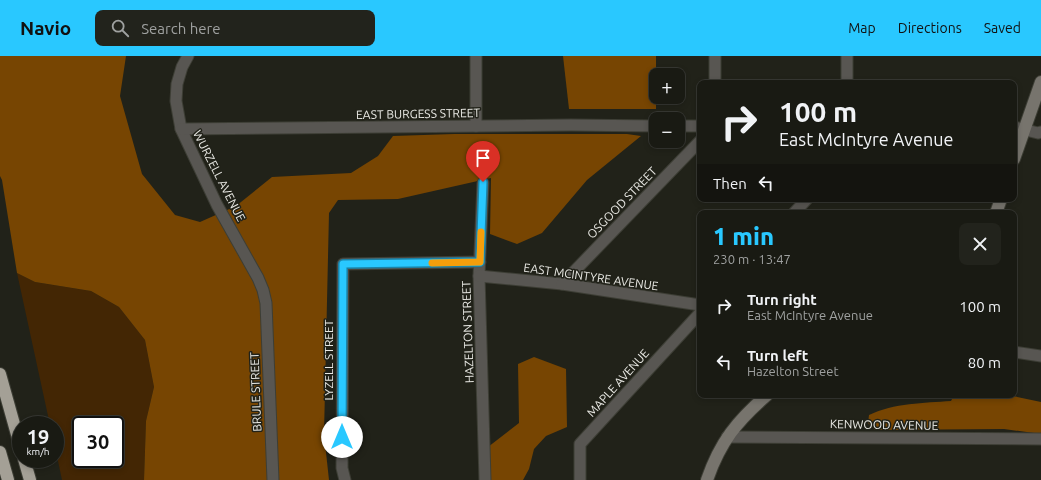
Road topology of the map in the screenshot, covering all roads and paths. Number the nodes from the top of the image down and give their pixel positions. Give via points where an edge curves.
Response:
1 (188, 56) edge
2 (476, 56) edge
3 (715, 56) edge
4 (847, 56) edge
5 (715, 80) edge
6 (847, 80) edge
7 (1041, 82) edge
8 (476, 126) junction
9 (649, 126) edge
10 (685, 126) edge
11 (697, 126) edge
12 (1019, 128) edge
13 (181, 130) junction
14 (1041, 132) edge
15 (1017, 140) edge
16 (697, 144) edge
17 (483, 182) dead end
18 (804, 202) edge
19 (797, 210) edge
20 (480, 262) junction
21 (479, 276) junction
22 (562, 284) junction
23 (266, 303) joint
24 (697, 305) edge
25 (697, 316) edge
26 (1017, 352) edge
27 (1041, 356) edge
28 (0, 374) edge
29 (764, 398) edge
30 (12, 417) edge
31 (727, 437) junction
32 (1041, 439) edge
33 (0, 452) edge
34 (27, 468) edge
35 (8, 480) edge
36 (30, 480) edge
37 (273, 480) edge
38 (345, 480) edge
39 (485, 480) edge
40 (580, 480) edge
41 (707, 480) edge

1 - 13 street, WURZELL AVENUE via 177,84 176,101
2 - 8 street
3 - 5 street
4 - 6 street
7 - 12 main road
8 - 9 street, EAST BURGESS STREET
8 - 13 street, EAST BURGESS STREET
10 - 11 street
12 - 14 street
12 - 15 main road
13 - 23 street, WURZELL AVENUE via 217,205 258,278
16 - 22 street, OSGOOD STREET
17 - 20 street, HAZELTON STREET
18 - 19 street
20 - 21 street, HAZELTON STREET
20 - 38 street, LYZELL STREET via 343,264 342,468
21 - 22 street, EAST MCINTYRE AVENUE
21 - 39 street, HAZELTON STREET
22 - 24 street, EAST MCINTYRE AVENUE
23 - 37 street, BRULE STREET
25 - 40 street, MAPLE AVENUE via 580,444
26 - 27 street
28 - 30 highway
29 - 31 main road
31 - 32 street, KENWOOD AVENUE
31 - 41 main road
33 - 35 highway
34 - 36 highway

